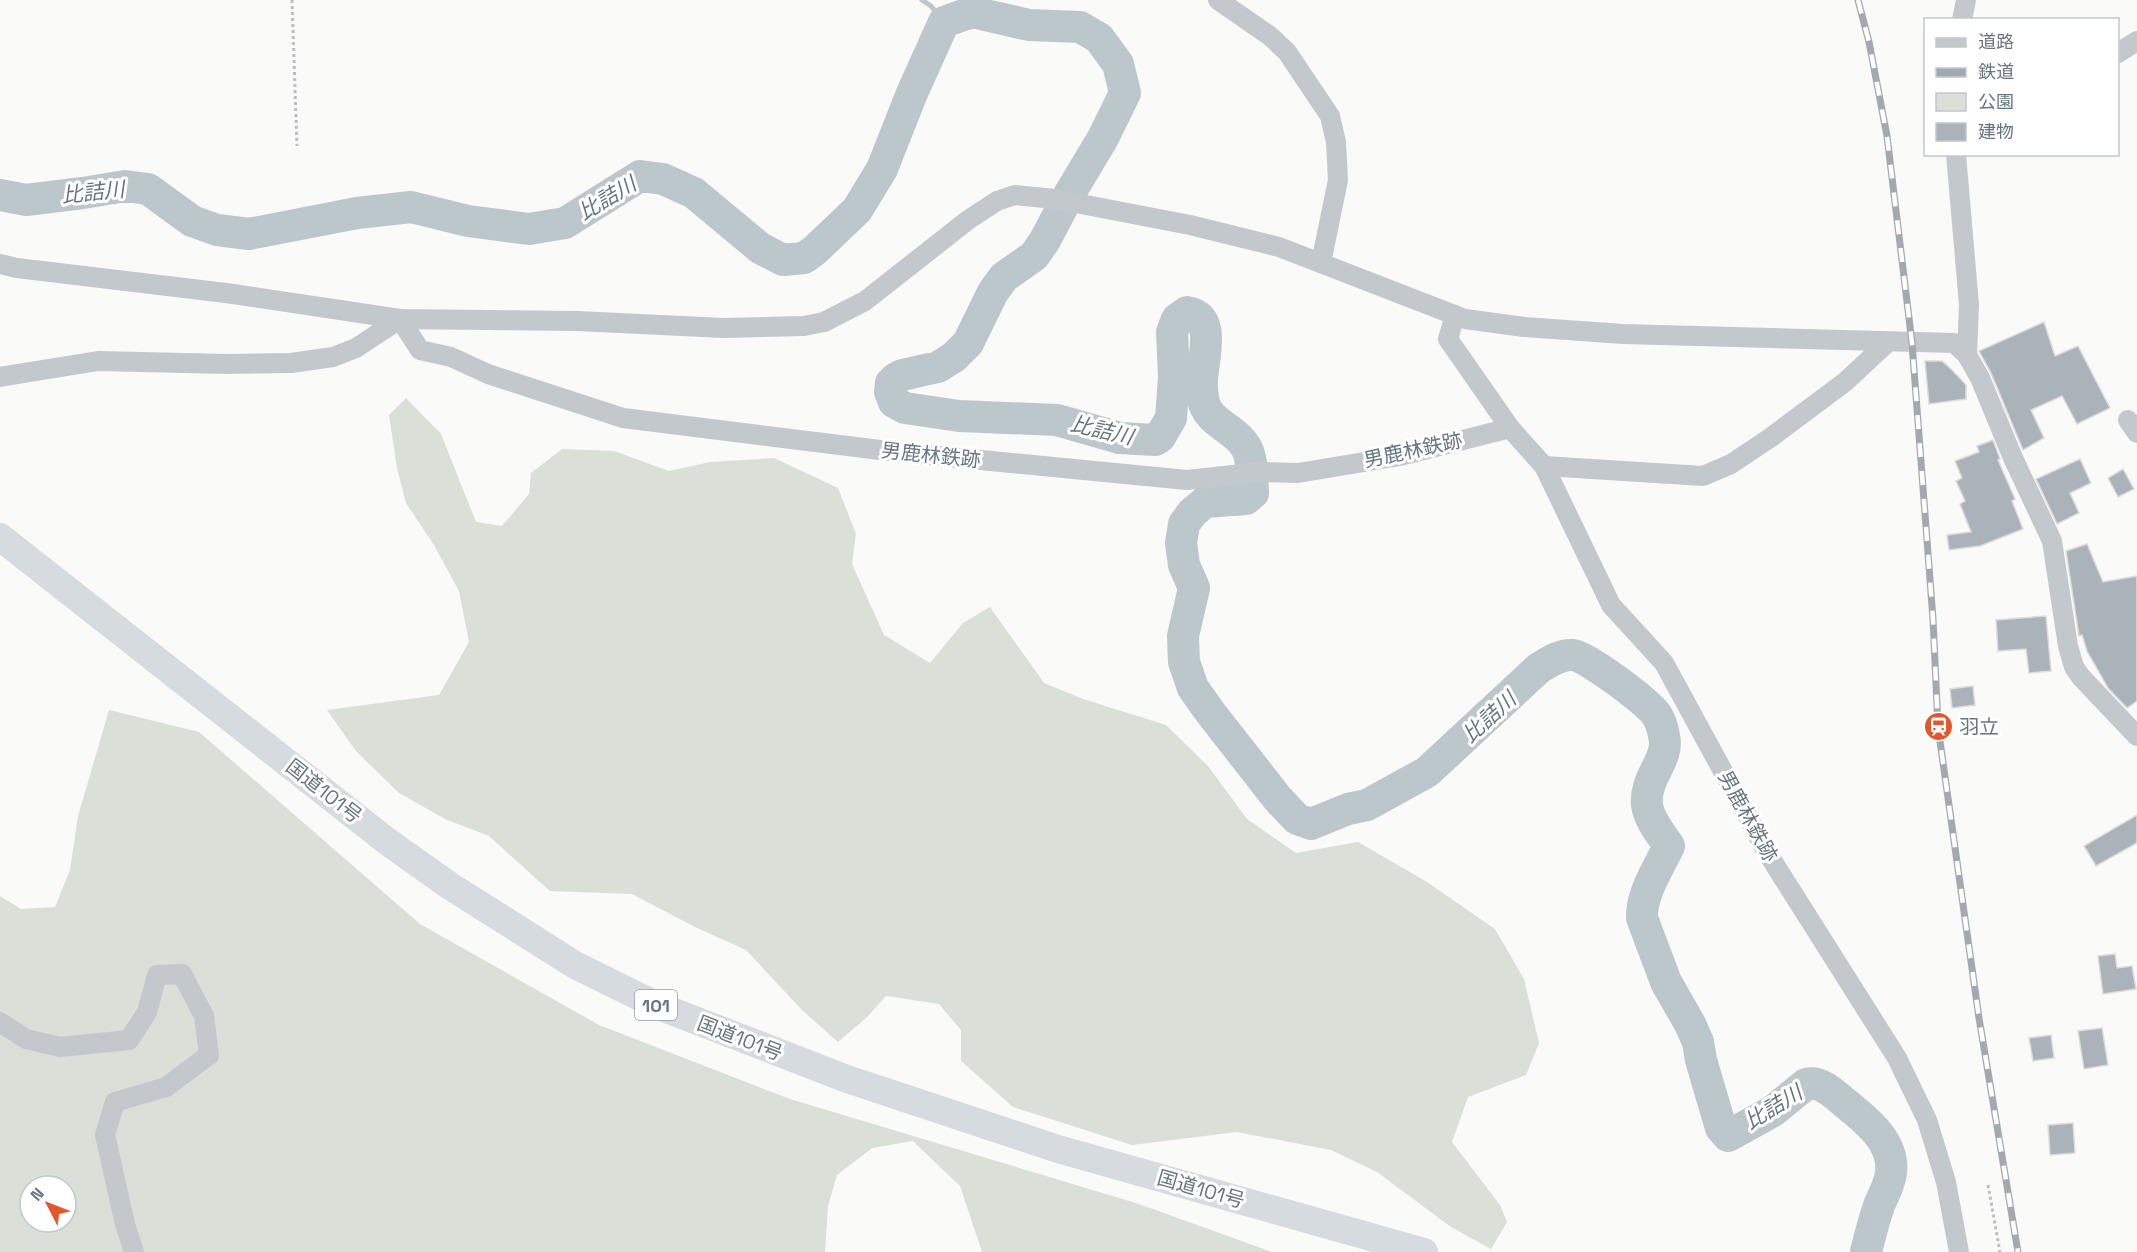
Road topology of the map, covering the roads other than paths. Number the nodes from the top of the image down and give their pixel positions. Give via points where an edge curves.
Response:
1 (1218, 0) edge
2 (1966, 0) edge
3 (1962, 18) edge
4 (2137, 41) edge
5 (2119, 52) edge
6 (1956, 156) edge
7 (1321, 263) junction
8 (0, 264) edge
9 (1455, 315) junction
10 (400, 319) junction
11 (1888, 342) junction
12 (1967, 355) junction
13 (0, 377) edge
14 (1510, 428) junction
15 (1544, 466) junction
16 (0, 537) edge
17 (2137, 736) edge
18 (0, 1022) edge
19 (134, 1252) edge
20 (1424, 1252) edge
21 (1959, 1252) edge

1 - 7 street via 1287,52 1330,116 1338,180
2 - 3 street
4 - 5 street
6 - 12 street via 1969,305
7 - 9 street
7 - 10 street via 1279,247 1190,225 1015,195 997,201 968,220 865,301 824,322 724,328
8 - 10 street
9 - 11 street via 1524,327 1623,334
9 - 14 street via 1448,339
10 - 13 street via 356,348 333,357 291,363 227,364 98,360
10 - 14 street, 男鹿林鉄跡 via 420,350 623,418 888,451 1186,480 1261,472 1298,473 1400,456
11 - 12 street via 1954,343
11 - 15 street via 1845,382 1770,438 1731,464 1703,476
12 - 17 street via 2052,541 2074,667
14 - 15 street, 男鹿林鉄跡
15 - 21 street, 男鹿林鉄跡 via 1611,605 1664,663 1768,854 1897,1058 1927,1120 1946,1182
16 - 20 highway, 国道101号 / 101 via 388,842 574,965 656,1005 858,1083 1058,1149
18 - 19 street via 26,1039 60,1047 129,1040 147,1012 156,975 182,974 204,1016 209,1055 166,1087 115,1102 105,1135

